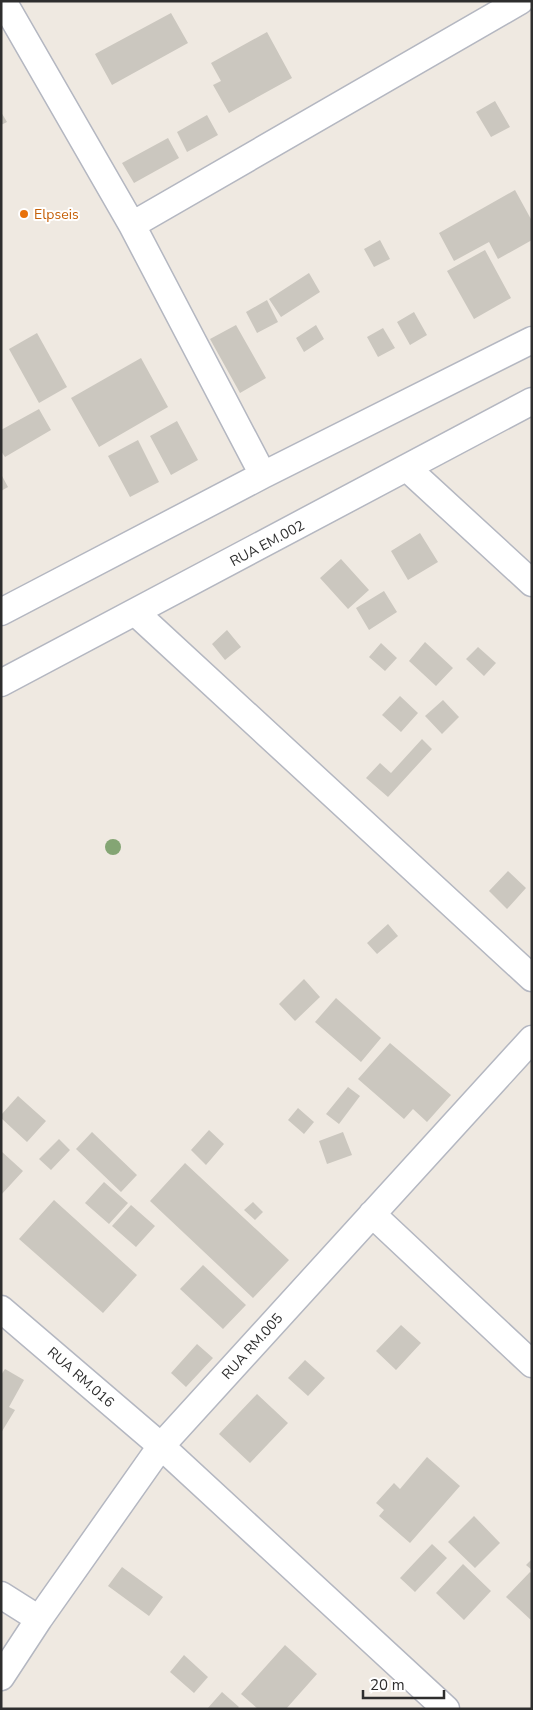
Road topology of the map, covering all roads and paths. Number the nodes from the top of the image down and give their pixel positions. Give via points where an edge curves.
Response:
1 (3, 1) edge
2 (520, 1) edge
3 (132, 225) junction
4 (532, 340) edge
5 (532, 401) edge
6 (408, 468) junction
7 (263, 475) junction
8 (532, 583) edge
9 (1, 612) edge
10 (136, 613) junction
11 (1, 684) edge
12 (532, 978) edge
13 (532, 1038) edge
14 (372, 1214) junction
15 (1, 1309) edge
16 (532, 1364) edge
17 (161, 1446) junction
18 (1, 1595) edge
19 (39, 1620) junction
20 (1, 1677) edge
21 (446, 1709) edge

1 - 3 street
2 - 3 street
3 - 7 street
4 - 7 street
5 - 6 street, RUA EM.002
6 - 8 street
6 - 10 street, RUA EM.002
7 - 9 street
10 - 11 street, RUA EM.002
10 - 12 street
13 - 14 street, RUA RM.005
14 - 16 street
14 - 17 street, RUA RM.005
15 - 17 street, RUA RM.016
17 - 19 street, RUA RM.005
17 - 21 street, RUA RM.016
18 - 19 street
19 - 20 street, RUA RM.005

